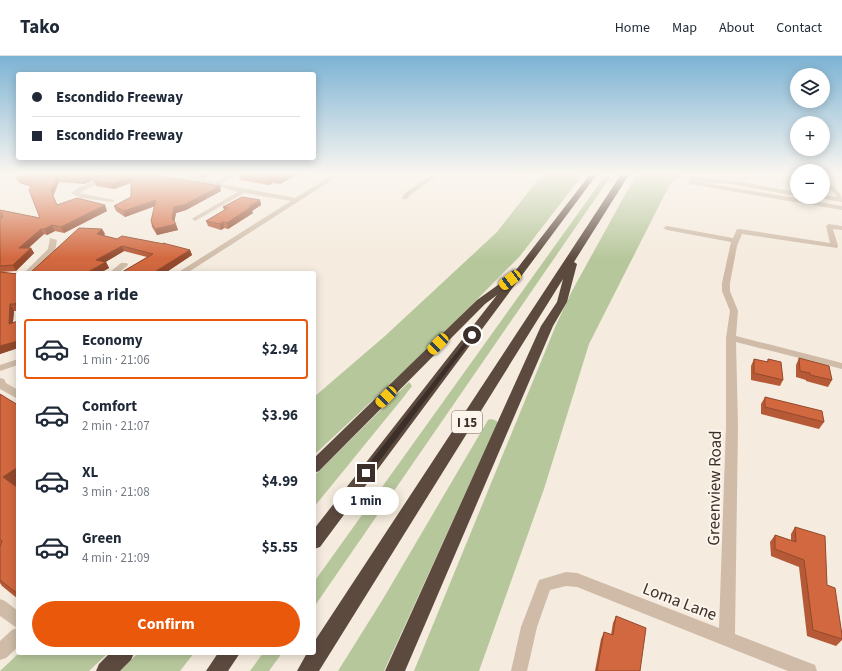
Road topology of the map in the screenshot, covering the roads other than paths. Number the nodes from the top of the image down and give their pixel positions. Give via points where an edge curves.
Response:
1 (224, 202) edge
2 (291, 202) edge
3 (573, 202) edge
4 (608, 202) edge
5 (818, 204) edge
6 (842, 208) edge
7 (195, 218) dead end
8 (667, 228) dead end
9 (842, 228) edge
10 (738, 237) junction
11 (54, 240) dead end
12 (576, 252) junction
13 (124, 265) dead end
14 (30, 271) edge
15 (116, 271) edge
16 (184, 271) edge
17 (520, 272) junction
18 (731, 338) junction
19 (16, 363) edge
20 (842, 366) edge
21 (0, 368) edge
22 (0, 381) edge
23 (16, 394) edge
24 (316, 465) edge
25 (316, 539) edge
26 (0, 606) edge
27 (16, 619) edge
28 (16, 638) edge
29 (727, 639) junction
30 (0, 652) edge
31 (122, 655) edge
32 (228, 655) edge
33 (106, 671) edge
34 (216, 671) edge
35 (307, 671) edge
36 (395, 671) edge
37 (519, 671) edge
38 (809, 671) edge

1 - 7 street
2 - 16 street
3 - 17 highway
4 - 12 highway, I 15
5 - 6 street
8 - 10 street
9 - 10 street via 829,226 834,246 740,231
10 - 18 street, Greenview Road via 733,246 726,283 726,292 734,312
11 - 14 street via 52,250
12 - 35 highway, I 15
12 - 36 highway via 562,302 547,326
13 - 15 street
17 - 24 highway via 481,302
17 - 25 highway
18 - 20 street
18 - 29 street, Greenview Road via 732,426
19 - 21 street
22 - 23 street
26 - 27 street
28 - 30 street
29 - 37 street, Loma Lane via 577,580 566,579 544,585 529,627
29 - 38 street, Loma Lane
31 - 33 highway
32 - 34 highway

